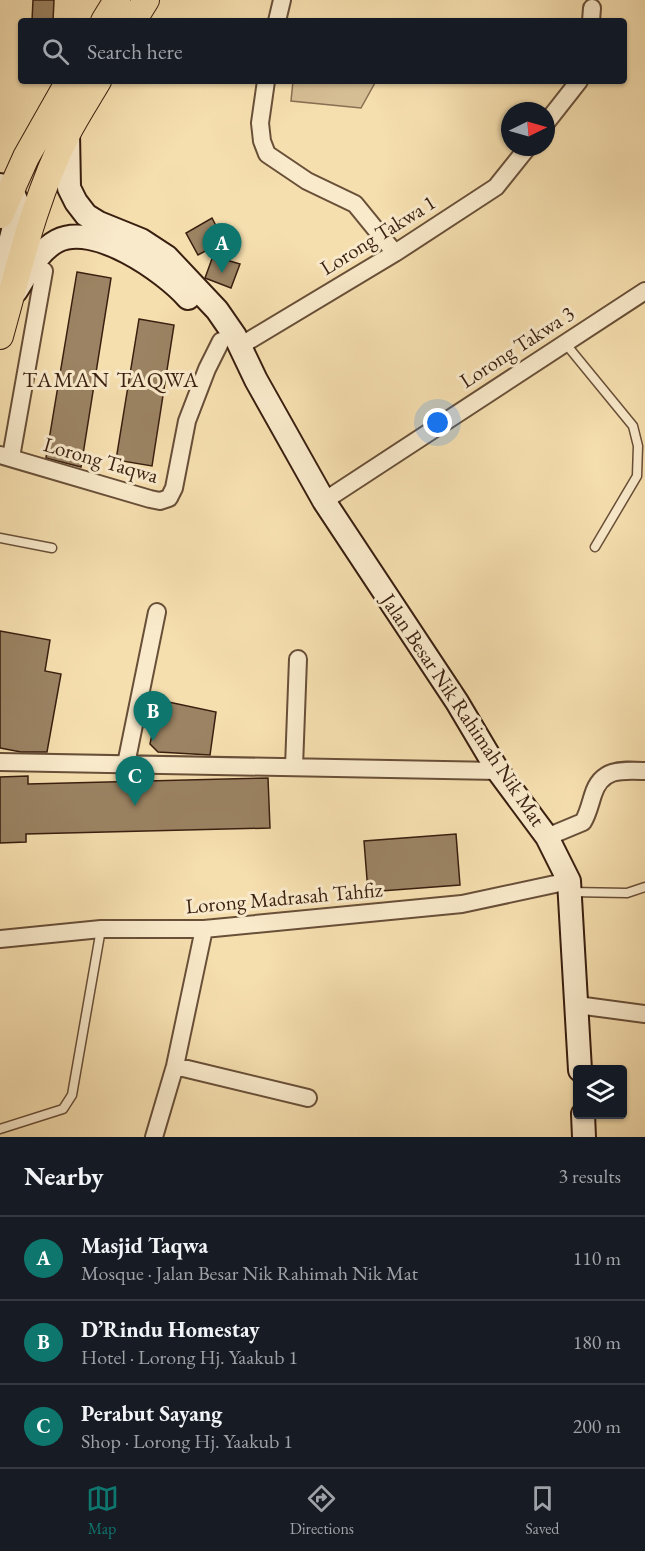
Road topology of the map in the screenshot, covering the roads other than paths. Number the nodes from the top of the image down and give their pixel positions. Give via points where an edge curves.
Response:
1 (117, 0) edge
2 (146, 0) edge
3 (282, 0) edge
4 (106, 18) edge
5 (135, 18) edge
6 (278, 18) edge
7 (67, 84) edge
8 (96, 84) edge
9 (266, 84) edge
10 (577, 84) edge
11 (555, 112) edge
12 (68, 133) junction
13 (34, 142) junction
14 (521, 156) edge
15 (0, 163) edge
16 (5, 188) edge
17 (0, 215) edge
18 (395, 253) junction
19 (44, 271) dead end
20 (5, 291) edge
21 (645, 291) edge
22 (0, 336) edge
23 (565, 343) junction
24 (230, 344) junction
25 (5, 456) edge
26 (324, 501) junction
27 (0, 538) edge
28 (595, 547) dead end
29 (52, 548) dead end
30 (157, 612) dead end
31 (298, 659) dead end
32 (0, 762) edge
33 (126, 764) junction
34 (294, 767) junction
35 (498, 771) junction
36 (645, 771) edge
37 (547, 837) junction
38 (569, 887) junction
39 (645, 887) edge
40 (101, 929) junction
41 (204, 929) junction
42 (0, 939) edge
43 (577, 1005) junction
44 (645, 1014) edge
45 (580, 1065) edge
46 (175, 1066) junction
47 (308, 1098) dead end
48 (583, 1119) edge
49 (0, 1129) edge
50 (154, 1137) edge
51 (584, 1137) edge

1 - 4 main road
2 - 5 main road
3 - 6 street
7 - 13 main road
8 - 12 main road
9 - 18 street via 260,123 267,154 307,181 355,204
10 - 11 street
12 - 20 main road
12 - 24 street, Jalan Besar Nik Rahimah Nik Mat via 69,188 76,202 99,223 141,240 167,257 217,310
13 - 15 main road
13 - 16 main road
14 - 18 street, Lorong Takwa 1 via 496,188
16 - 17 main road
16 - 20 street via 19,207
18 - 24 street, Lorong Takwa 1
19 - 25 street
20 - 22 main road
20 - 24 street, Jalan Besar Nik Rahimah Nik Mat via 57,241 68,237 94,239 135,256 160,273 186,295
21 - 23 street, Lorong Takwa 3
23 - 26 street, Lorong Takwa 3
23 - 28 lane via 633,426 639,446 637,476
24 - 25 street, Lorong Taqwa via 207,369 187,421 169,498 150,499
24 - 26 street, Jalan Besar Nik Rahimah Nik Mat
26 - 35 street, Jalan Besar Nik Rahimah Nik Mat
27 - 29 lane
30 - 33 street
31 - 34 street
32 - 33 street
33 - 34 street
34 - 35 street
35 - 37 street, Jalan Besar Nik Rahimah Nik Mat
36 - 37 street via 612,772 596,786 583,822
37 - 38 street, Jalan Besar Nik Rahimah Nik Mat
38 - 39 lane via 627,893
38 - 41 street, Lorong Madrasah Tahfiz via 462,904
38 - 43 street, Jalan Besar Nik Rahimah Nik Mat
40 - 41 street, Lorong Madrasah Tahfiz
40 - 42 street, Lorong Madrasah Tahfiz
40 - 49 lane via 72,1095 63,1109
41 - 46 street
43 - 44 street
43 - 45 street, Jalan Besar Nik Rahimah Nik Mat
46 - 47 street
46 - 50 street
48 - 51 street

